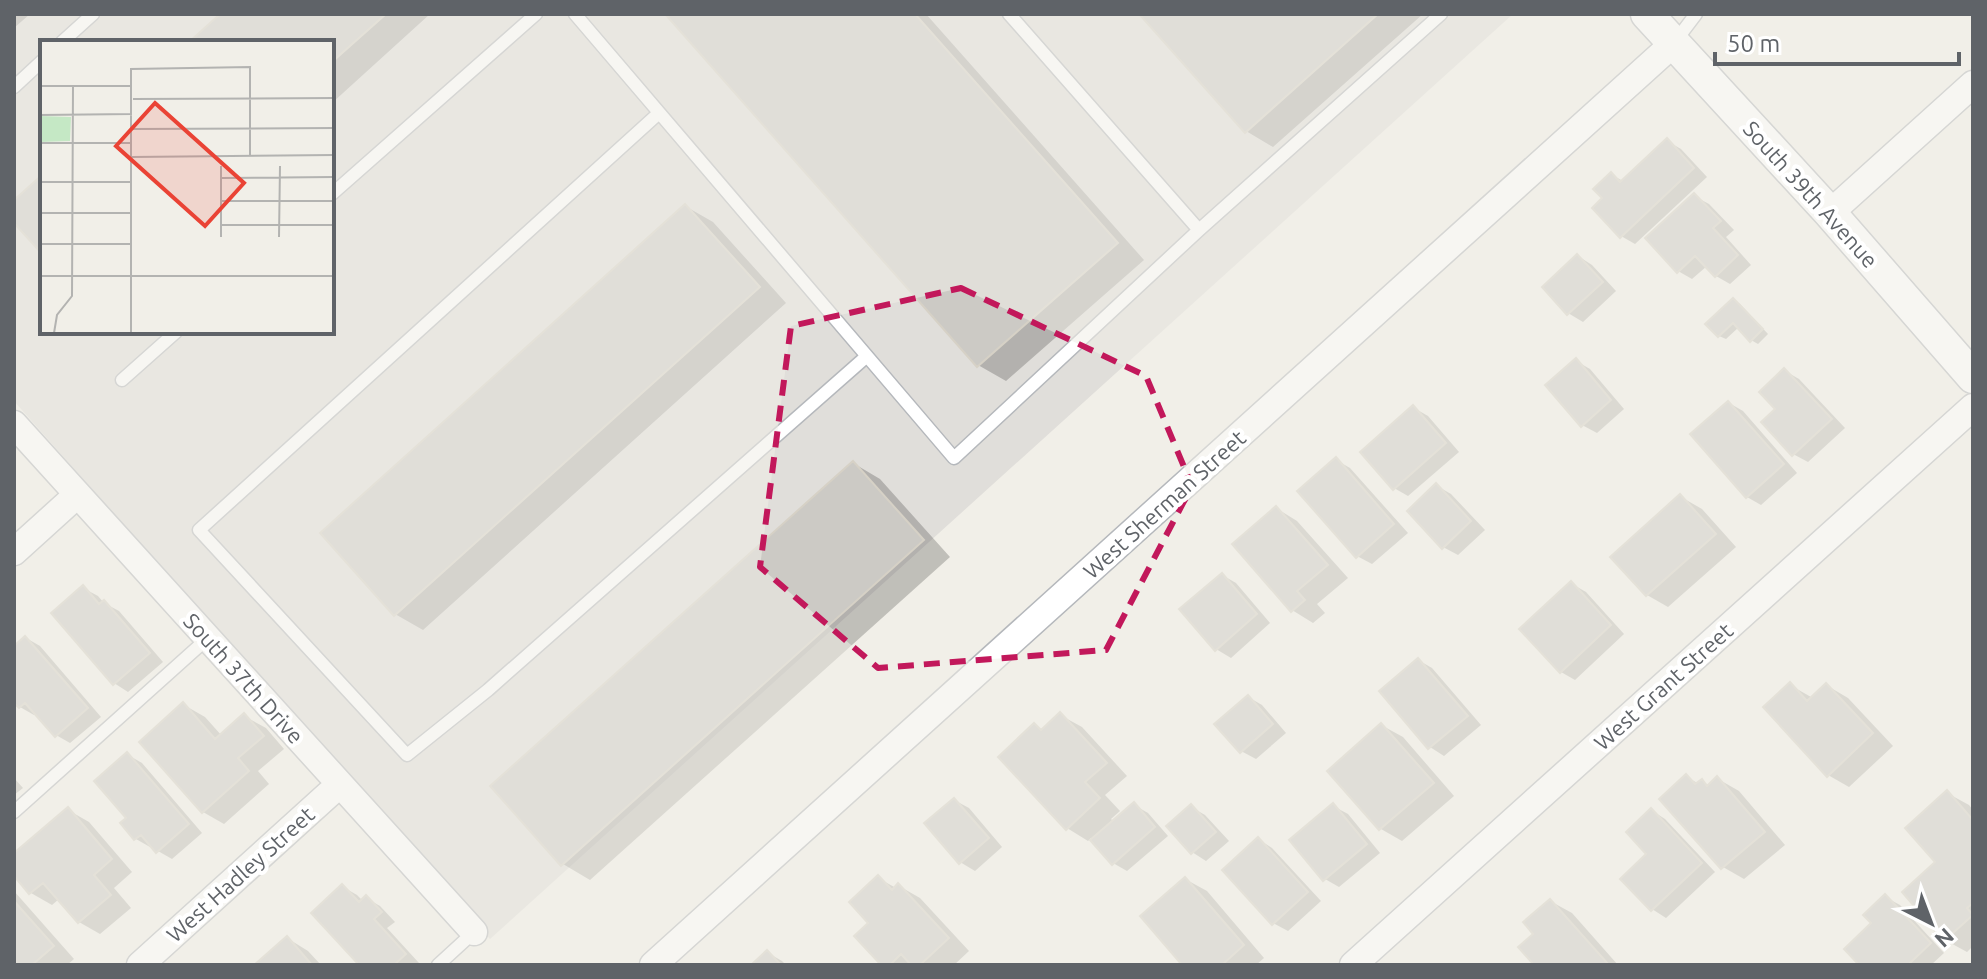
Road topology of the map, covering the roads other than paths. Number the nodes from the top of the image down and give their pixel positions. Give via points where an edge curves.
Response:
1 (93, 14) edge
2 (536, 14) edge
3 (575, 14) edge
4 (1009, 14) edge
5 (1441, 14) edge
6 (1647, 14) edge
7 (1696, 14) edge
8 (64, 40) edge
9 (1674, 43) junction
10 (40, 63) edge
11 (1973, 84) edge
12 (14, 87) edge
13 (659, 113) junction
14 (334, 192) edge
15 (1830, 213) junction
16 (1199, 230) junction
17 (174, 334) edge
18 (867, 356) junction
19 (1973, 377) edge
20 (122, 380) dead end
21 (1973, 407) edge
22 (14, 424) edge
23 (77, 495) junction
24 (14, 552) edge
25 (208, 637) junction
26 (340, 784) junction
27 (14, 812) edge
28 (474, 932) joint
29 (140, 965) edge
30 (438, 965) edge
31 (653, 965) edge
32 (1353, 965) edge

1 - 8 lane
2 - 14 lane
3 - 13 lane
4 - 16 lane
5 - 16 lane
6 - 9 street, South 39th Avenue
7 - 9 lane
9 - 15 street, South 39th Avenue
9 - 31 street, West Sherman Street
10 - 12 lane
11 - 15 street
13 - 18 lane
13 - 18 lane via 199,530 407,755
15 - 19 street, South 39th Avenue
16 - 18 lane via 954,458
17 - 20 lane
21 - 32 street, West Grant Street
22 - 23 street, South 37th Drive
23 - 24 street
23 - 25 street, South 37th Drive
25 - 26 street, South 37th Drive
25 - 27 lane
26 - 28 street, South 37th Drive
26 - 29 street, West Hadley Street
28 - 30 lane

